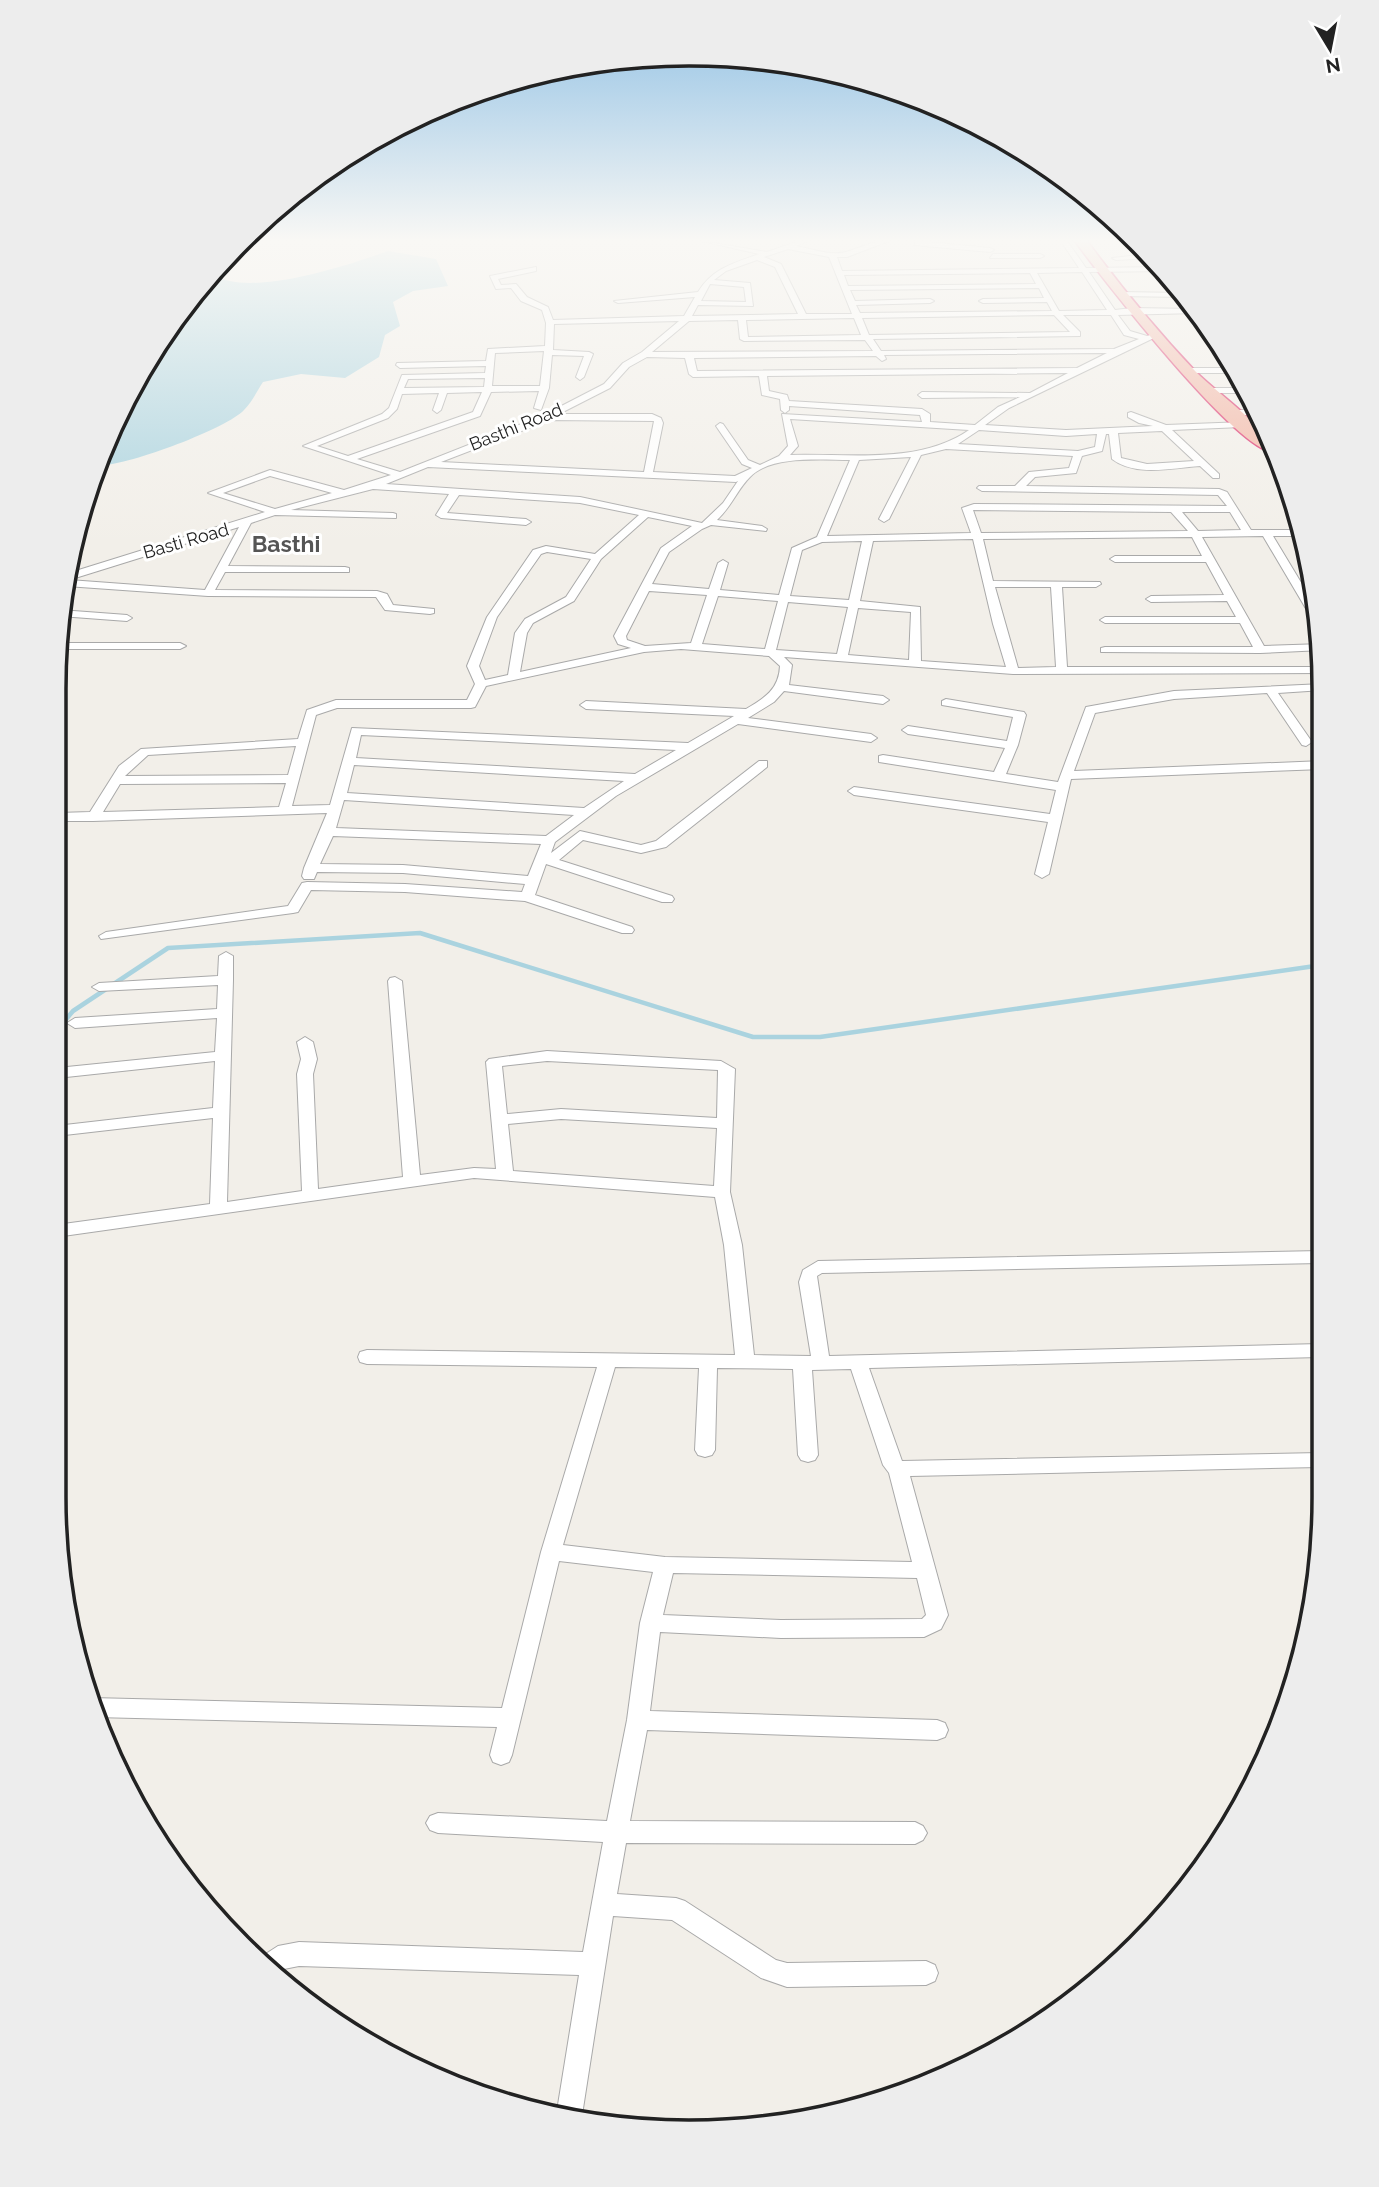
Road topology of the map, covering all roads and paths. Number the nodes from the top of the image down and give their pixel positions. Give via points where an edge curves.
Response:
1 (549, 343) edge
2 (657, 343) edge
3 (745, 343) edge
4 (872, 343) edge
5 (1136, 343) edge
6 (1159, 343) edge
7 (747, 349) dead end
8 (549, 350) junction
9 (1117, 350) junction
10 (879, 353) junction
11 (645, 354) junction
12 (685, 356) junction
13 (490, 363) junction
14 (400, 365) dead end
15 (1076, 370) junction
16 (1189, 371) junction
17 (1225, 371) edge
18 (890, 372) junction
19 (763, 373) junction
20 (489, 375) junction
21 (580, 377) dead end
22 (545, 388) junction
23 (488, 389) junction
24 (444, 390) junction
25 (398, 391) junction
26 (1207, 391) junction
27 (1236, 391) edge
28 (1036, 393) junction
29 (922, 395) dead end
30 (785, 403) junction
31 (538, 408) dead end
32 (436, 410) dead end
33 (1131, 415) dead end
34 (1249, 415) edge
35 (785, 416) junction
36 (547, 417) junction
37 (1236, 419) junction
38 (926, 425) junction
39 (720, 426) dead end
40 (1163, 427) junction
41 (980, 428) junction
42 (1102, 432) junction
43 (1113, 432) junction
44 (1258, 435) edge
45 (946, 446) junction
46 (919, 451) junction
47 (1078, 454) junction
48 (856, 456) junction
49 (782, 458) junction
50 (347, 459) junction
51 (1202, 463) junction
52 (424, 464) junction
53 (758, 467) junction
54 (633, 473) junction
55 (397, 474) junction
56 (648, 474) junction
57 (746, 476) junction
58 (1216, 476) dead end
59 (372, 486) junction
60 (624, 488) dead end
61 (982, 488) dead end
62 (1017, 489) junction
63 (456, 491) junction
64 (346, 494) junction
65 (1084, 506) junction
66 (1174, 509) junction
67 (1233, 509) junction
68 (278, 513) junction
69 (647, 513) junction
70 (393, 516) dead end
71 (884, 519) dead end
72 (527, 522) dead end
73 (712, 522) junction
74 (246, 523) junction
75 (699, 526) junction
76 (762, 529) dead end
77 (1194, 532) junction
78 (1248, 533) junction
79 (1266, 533) junction
80 (1292, 533) edge
81 (1095, 534) junction
82 (977, 536) junction
83 (821, 539) junction
84 (868, 539) junction
85 (597, 557) junction
86 (1115, 559) dead end
87 (1208, 559) junction
88 (723, 563) dead end
89 (222, 569) junction
90 (345, 570) dead end
91 (77, 575) edge
92 (76, 584) edge
93 (988, 584) junction
94 (1056, 584) junction
95 (1096, 584) dead end
96 (645, 587) junction
97 (208, 593) junction
98 (712, 593) junction
99 (782, 597) junction
100 (1230, 598) junction
101 (1305, 598) edge
102 (1151, 599) dead end
103 (854, 602) junction
104 (430, 611) dead end
105 (71, 614) edge
106 (127, 618) dead end
107 (1105, 620) dead end
108 (1243, 620) junction
109 (68, 646) edge
110 (180, 646) dead end
111 (696, 646) junction
112 (1311, 648) edge
113 (645, 649) junction
114 (1105, 650) dead end
115 (1260, 650) junction
116 (770, 651) junction
117 (842, 656) junction
118 (915, 662) junction
119 (1312, 670) edge
120 (1013, 671) junction
121 (1062, 671) junction
122 (513, 678) junction
123 (481, 684) junction
124 (780, 687) junction
125 (1312, 687) edge
126 (1270, 689) junction
127 (883, 700) dead end
128 (947, 703) dead end
129 (586, 705) dead end
130 (741, 716) junction
131 (908, 730) dead end
132 (871, 738) dead end
133 (303, 742) junction
134 (1306, 742) dead end
135 (1012, 745) junction
136 (688, 747) junction
137 (883, 759) dead end
138 (349, 761) junction
139 (763, 764) dead end
140 (1312, 766) edge
141 (999, 775) junction
142 (638, 778) junction
143 (294, 779) junction
144 (116, 780) junction
145 (1065, 781) junction
146 (854, 791) dead end
147 (340, 796) junction
148 (285, 810) junction
149 (335, 810) junction
150 (587, 811) junction
151 (66, 817) edge
152 (93, 817) junction
153 (1055, 819) junction
154 (328, 832) junction
155 (549, 840) junction
156 (545, 860) junction
157 (311, 868) junction
158 (1042, 874) dead end
159 (534, 881) junction
160 (307, 886) junction
161 (527, 897) junction
162 (667, 899) dead end
163 (627, 930) dead end
164 (106, 936) dead end
165 (226, 956) dead end
166 (226, 980) junction
167 (395, 981) dead end
168 (99, 987) dead end
169 (224, 1013) junction
170 (75, 1023) dead end
171 (305, 1042) dead end
172 (223, 1056) junction
173 (66, 1072) edge
174 (221, 1112) junction
175 (498, 1120) junction
176 (725, 1124) junction
177 (66, 1130) edge
178 (505, 1176) junction
179 (412, 1180) junction
180 (722, 1192) junction
181 (310, 1194) junction
182 (218, 1206) junction
183 (66, 1229) edge
184 (1312, 1257) edge
185 (1312, 1350) edge
186 (367, 1357) dead end
187 (608, 1361) junction
188 (708, 1362) junction
189 (745, 1362) junction
190 (858, 1362) junction
191 (811, 1363) junction
192 (705, 1450) dead end
193 (808, 1455) dead end
194 (1312, 1460) edge
195 (898, 1469) junction
196 (551, 1552) junction
197 (665, 1565) junction
198 (923, 1570) junction
199 (651, 1623) junction
200 (105, 1712) edge
201 (510, 1718) junction
202 (638, 1720) junction
203 (937, 1730) dead end
204 (501, 1755) dead end
205 (438, 1823) dead end
206 (615, 1832) junction
207 (915, 1833) dead end
208 (603, 1904) junction
209 (274, 1961) edge
210 (594, 1964) junction
211 (926, 1973) dead end
212 (571, 2109) edge

1 - 8 street
2 - 11 street, Basthi Road
3 - 7 street
4 - 10 street
5 - 9 street
6 - 16 highway
8 - 13 street via 500,349 491,351
8 - 21 street via 589,354
8 - 22 street
9 - 10 street
9 - 15 street
10 - 12 street
10 - 18 street
11 - 12 street
11 - 36 street, Basthi Road via 626,365 607,386
12 - 19 street via 689,356 693,374
13 - 14 street
13 - 20 street
15 - 18 street
15 - 28 street
16 - 17 street
16 - 26 highway
18 - 19 street
19 - 30 street via 765,393 784,397
20 - 23 street
20 - 25 street via 405,377
22 - 23 street
22 - 31 street
23 - 24 street
23 - 50 street via 474,415
24 - 25 street
24 - 32 street
25 - 50 street via 393,409 385,416 308,446
26 - 27 street
26 - 37 highway
28 - 29 street
28 - 41 street via 1001,409
30 - 35 street
30 - 38 street via 922,412
33 - 40 street
34 - 37 street
35 - 38 street
35 - 49 street via 793,446
36 - 52 street, Basthi Road
36 - 56 street via 658,420
37 - 40 street
37 - 44 highway
38 - 41 street
39 - 53 street via 745,462
40 - 43 street
40 - 51 street
41 - 42 street
41 - 45 street
42 - 43 street
42 - 47 street via 1099,449
43 - 51 street via 1117,459 1124,463
45 - 46 street
45 - 47 street
46 - 48 street
46 - 71 street
47 - 62 street via 1073,471 1032,474
48 - 49 street
48 - 83 street
49 - 53 street
50 - 55 street
51 - 58 street
52 - 54 street
52 - 55 street, Basti Road
53 - 57 street
54 - 56 street
54 - 60 street
55 - 59 street, Basti Road
56 - 57 street
57 - 73 street
59 - 63 street
59 - 64 street, Basti Road
61 - 62 street
62 - 67 street via 1214,491 1224,494
63 - 69 street via 580,500
63 - 72 street via 441,515
64 - 68 street, Basti Road
64 - 68 street via 270,473 213,493
65 - 66 street
65 - 81 street
65 - 82 street via 970,507
66 - 67 street
66 - 77 street
67 - 78 street
68 - 70 street
68 - 74 street, Basti Road
69 - 75 street
69 - 85 street
73 - 75 street
73 - 76 street
74 - 89 street
74 - 91 street, Basti Road
75 - 96 street via 665,550
77 - 78 street
77 - 81 street
77 - 87 street
78 - 79 street
79 - 80 street
79 - 101 street
81 - 82 street
82 - 84 street
82 - 93 street
83 - 84 street
83 - 99 street via 797,548
84 - 103 street
85 - 122 street via 570,599 529,621 521,632
85 - 123 street via 537,552 492,617 473,666
86 - 87 street
87 - 100 street
88 - 98 street
89 - 90 street
89 - 97 street
92 - 97 street
93 - 94 street
93 - 120 street
94 - 95 street
94 - 121 street
96 - 98 street
96 - 113 street via 620,639
97 - 104 street via 377,594 389,608
98 - 99 street
98 - 111 street
99 - 103 street
99 - 116 street
100 - 102 street
100 - 108 street
103 - 117 street
103 - 118 street via 916,609
105 - 106 street
107 - 108 street
108 - 115 street
109 - 110 street
111 - 113 street
111 - 116 street
112 - 115 street
113 - 122 street
114 - 115 street
116 - 117 street
116 - 124 street via 786,665 785,682
117 - 118 street
118 - 120 street
119 - 121 street
120 - 121 street
122 - 123 street
123 - 133 street via 471,704 323,706 311,713
124 - 127 street
124 - 130 street via 770,700
125 - 126 street
126 - 134 street
126 - 145 street via 1174,695 1090,710
128 - 135 street via 1020,715
129 - 130 street
130 - 132 street
130 - 136 street
131 - 135 street
133 - 143 street
133 - 144 street via 152,749 133,759
135 - 141 street
136 - 138 street via 356,731
136 - 142 street
137 - 141 street
138 - 142 street
138 - 147 street
139 - 156 street via 661,844 641,849 580,835
140 - 145 street
141 - 145 street
142 - 150 street
143 - 144 street
143 - 148 street
144 - 152 street
145 - 153 street
146 - 153 street
147 - 149 street
147 - 150 street
148 - 149 street
148 - 152 street
149 - 154 street
150 - 155 street
151 - 152 street
153 - 158 street
154 - 155 street
154 - 157 street
155 - 156 street
156 - 159 street
156 - 162 street
157 - 159 street via 403,869
157 - 160 street
159 - 161 street
160 - 161 street
160 - 164 street via 293,909
161 - 163 street
165 - 166 street
166 - 168 street
166 - 169 street
167 - 179 street
169 - 170 street
169 - 172 street
171 - 181 street
172 - 173 street
172 - 174 street
174 - 177 street
174 - 182 street
175 - 176 street via 561,1114
175 - 176 street via 494,1062 547,1056 721,1066 728,1074
175 - 178 street
176 - 180 street
178 - 179 street via 474,1173
178 - 180 street
179 - 181 street
180 - 189 street via 733,1245
181 - 182 street
182 - 183 street
184 - 191 street via 818,1267 809,1274 808,1282
185 - 190 street
186 - 187 street
187 - 188 street
187 - 196 street
188 - 189 street
188 - 192 street
189 - 191 street
190 - 191 street
190 - 195 street
191 - 193 street
194 - 195 street
195 - 198 street
196 - 197 street
196 - 201 street
197 - 198 street
197 - 199 street
198 - 199 street via 937,1615 934,1623 924,1628 781,1629
199 - 202 street
200 - 201 street
201 - 204 street
202 - 203 street
202 - 206 street
205 - 206 street
206 - 207 street
206 - 208 street
208 - 210 street
208 - 211 street via 676,1909 770,1970 787,1975
209 - 210 street via 299,1954
210 - 212 street

